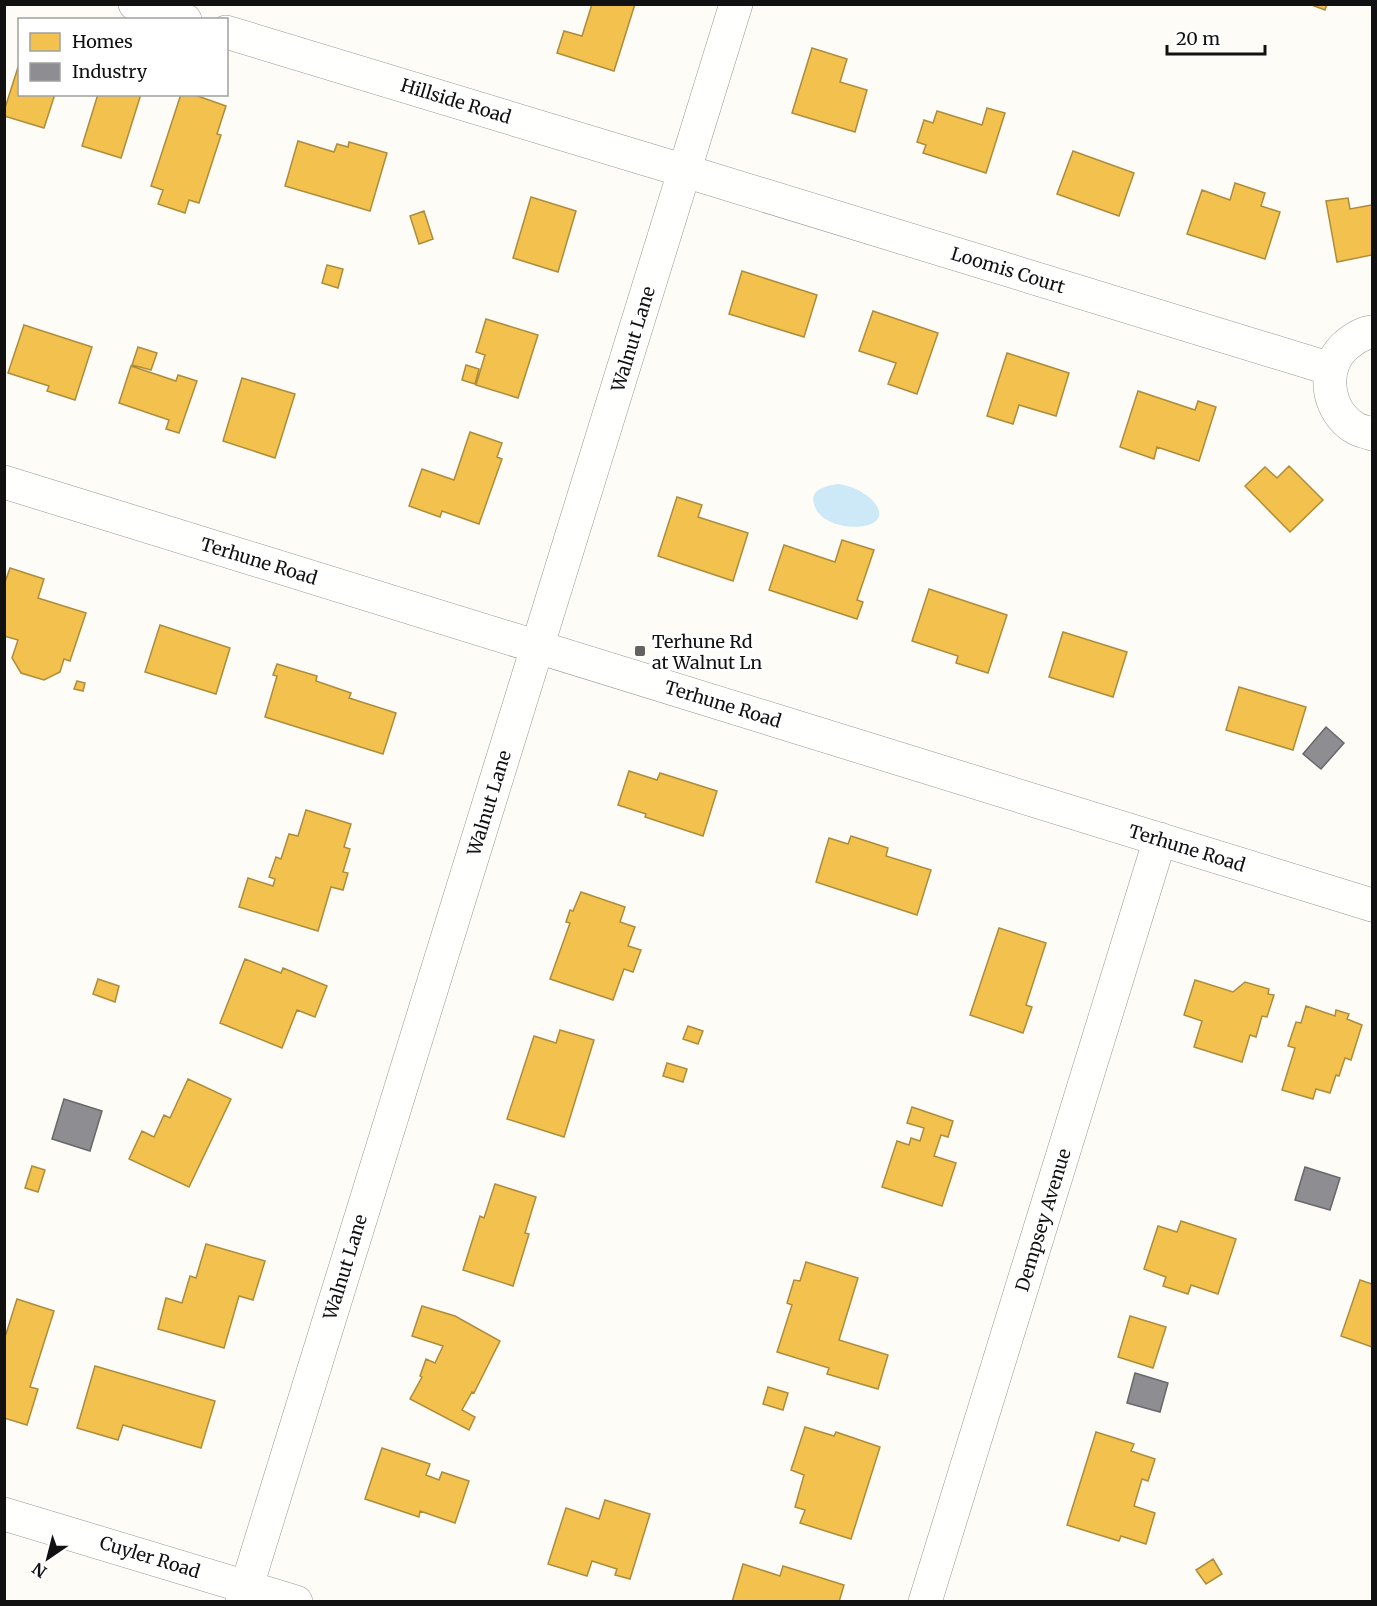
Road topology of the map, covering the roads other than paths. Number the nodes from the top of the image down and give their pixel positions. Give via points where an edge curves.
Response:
1 (135, 4) edge
2 (736, 4) edge
3 (179, 18) edge
4 (228, 33) edge
5 (685, 171) junction
6 (1372, 332) edge
7 (1331, 369) junction
8 (1372, 434) edge
9 (4, 482) edge
10 (538, 647) junction
11 (1160, 839) junction
12 (1372, 905) edge
13 (4, 1514) edge
14 (244, 1594) edge
15 (296, 1602) edge
16 (925, 1602) edge

1 - 3 street
2 - 5 street, Walnut Lane
4 - 5 street, Hillside Road
5 - 7 street, Loomis Court
5 - 10 street, Walnut Lane
6 - 7 street via 1351,341
7 - 8 street via 1329,387 1338,411 1356,428
9 - 10 street, Terhune Road
10 - 11 street, Terhune Road
10 - 14 street, Walnut Lane
11 - 12 street, Terhune Road
11 - 16 street, Dempsey Avenue
13 - 14 street, Cuyler Road
14 - 15 street, Cuyler Road

